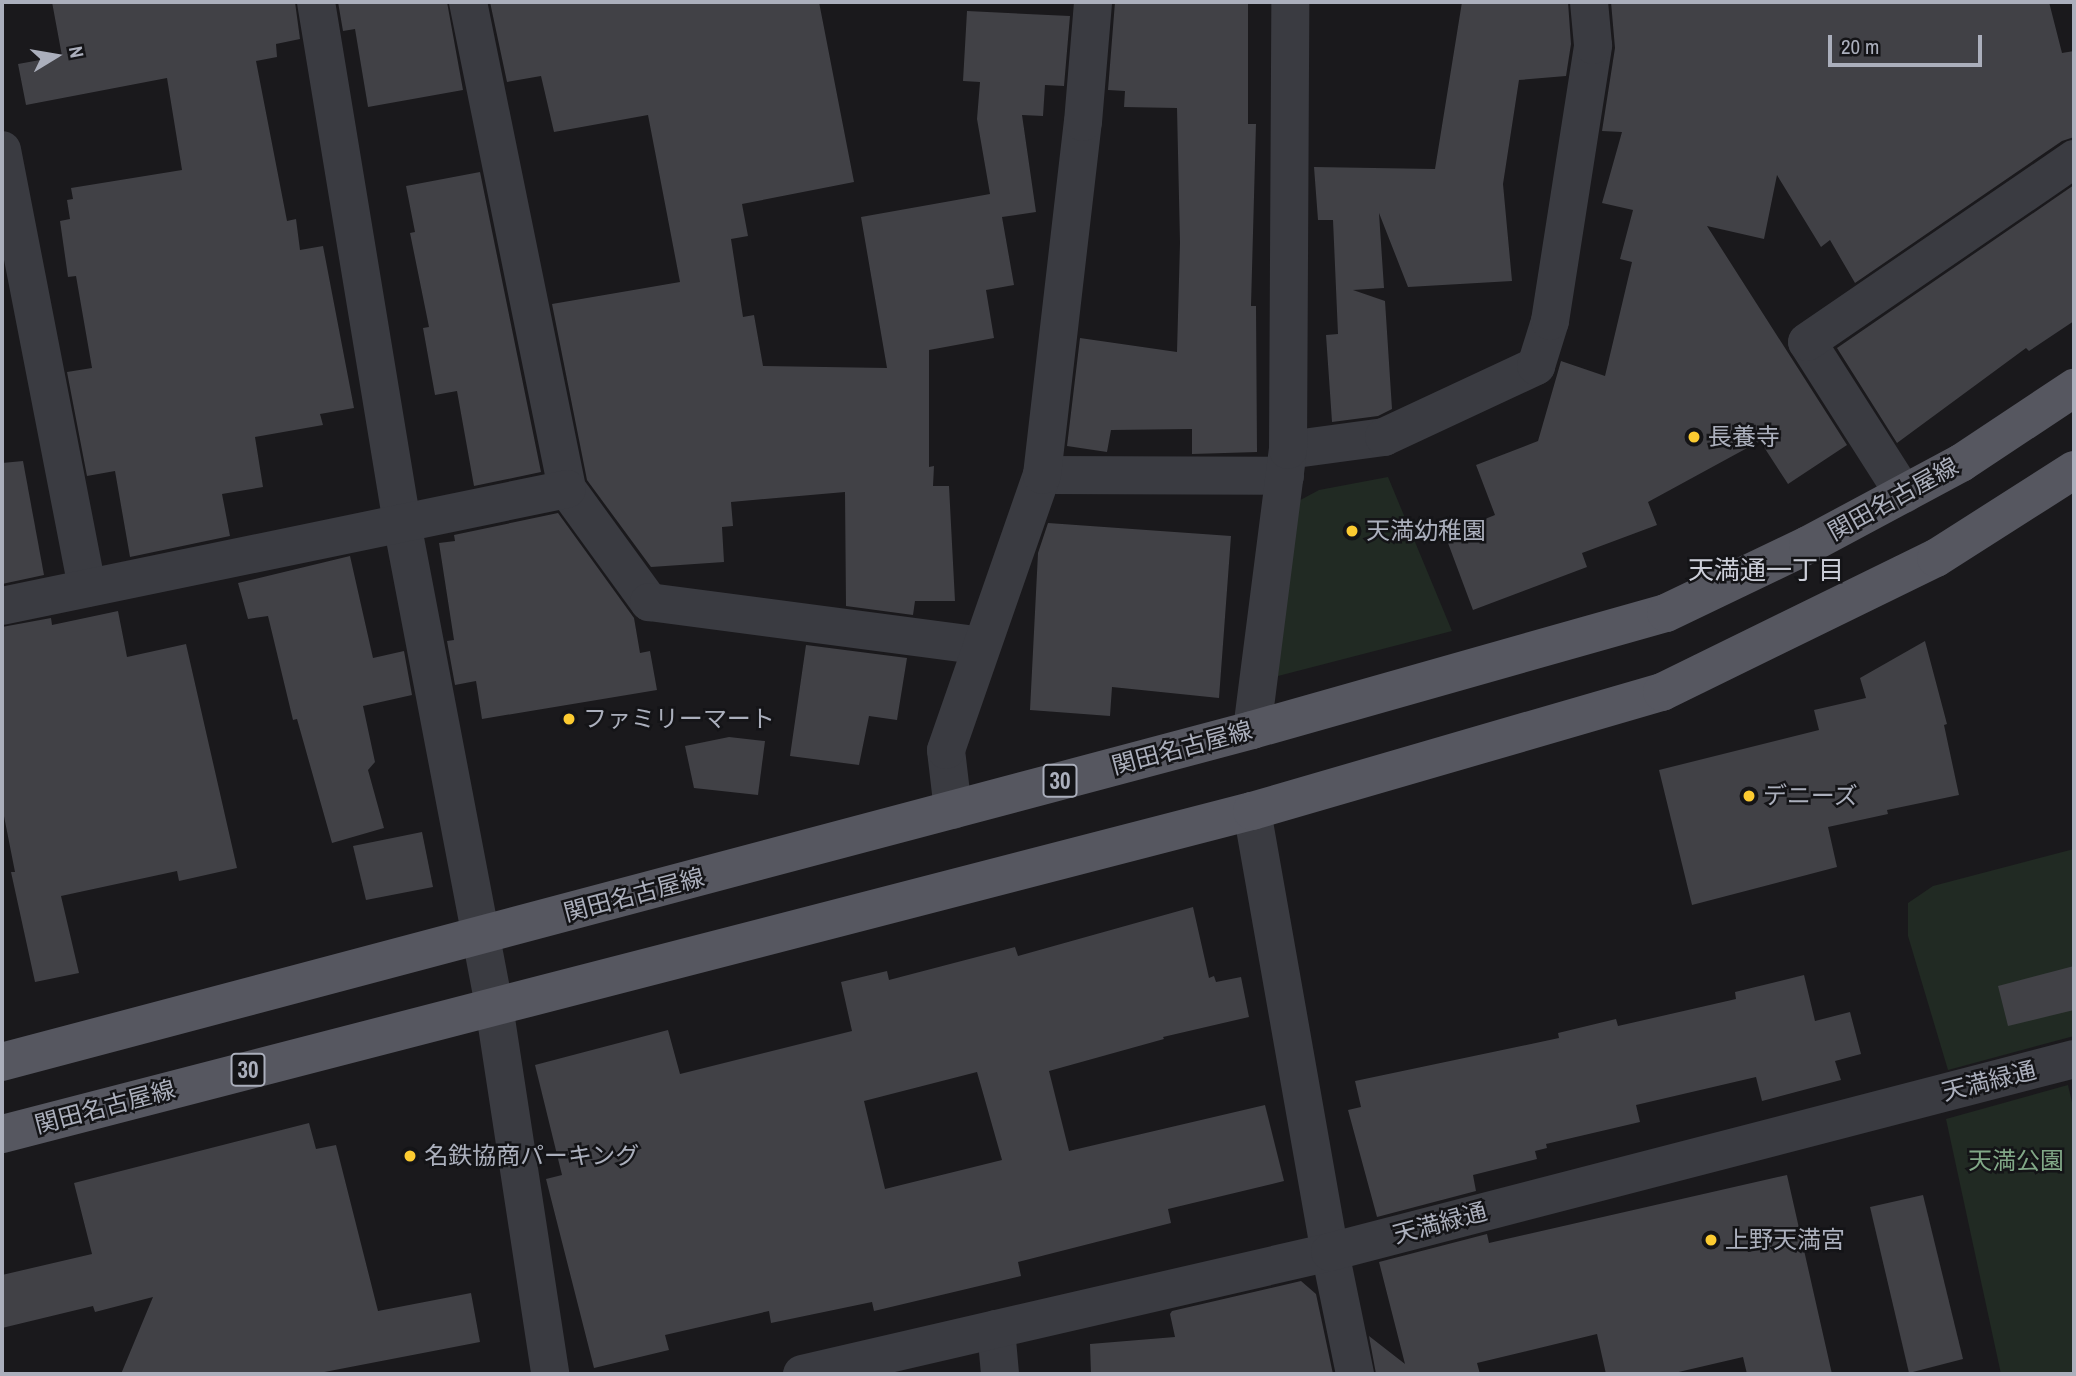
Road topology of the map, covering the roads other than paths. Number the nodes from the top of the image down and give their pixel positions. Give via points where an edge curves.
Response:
1 (316, 2) edge
2 (468, 2) edge
3 (1093, 2) edge
4 (1290, 2) edge
5 (1589, 2) edge
6 (2, 150) edge
7 (2074, 159) edge
8 (2074, 388) edge
9 (1286, 463) junction
10 (2074, 470) edge
11 (1042, 475) junction
12 (567, 489) junction
13 (1903, 494) junction
14 (402, 523) junction
15 (87, 588) junction
16 (2, 606) edge
17 (981, 646) junction
18 (1252, 730) junction
19 (953, 810) junction
20 (1252, 811) junction
21 (480, 936) junction
22 (494, 1006) junction
23 (2074, 1059) edge
24 (2, 1062) edge
25 (2, 1134) edge
26 (1330, 1252) junction
27 (996, 1329) junction
28 (550, 1374) edge
29 (802, 1374) edge
30 (1000, 1374) edge
31 (1355, 1374) edge

1 - 14 street
2 - 12 street
3 - 11 street
4 - 9 street
5 - 9 street via 1593,45 1550,321 1536,366 1384,437
6 - 15 street
7 - 13 street via 1807,342
8 - 13 main road, 関田名古屋線 / 30 via 1961,463
9 - 11 street
9 - 18 street
10 - 20 main road, 関田名古屋線 / 30 via 1936,558 1662,692
11 - 17 street
12 - 14 street
12 - 17 street via 649,602
13 - 18 main road, 関田名古屋線 / 30 via 1666,613
14 - 15 street
14 - 21 street
15 - 16 street
17 - 19 street via 946,750
18 - 19 main road, 関田名古屋線 / 30
19 - 21 main road, 関田名古屋線 / 30
20 - 22 main road, 関田名古屋線 / 30
20 - 26 street
21 - 22 street
21 - 24 main road, 関田名古屋線 / 30
22 - 25 main road, 関田名古屋線 / 30
22 - 28 street
23 - 26 street, 天満緑通
26 - 27 street, 天満緑通
26 - 31 street
27 - 29 street, 天満緑通
27 - 30 street

